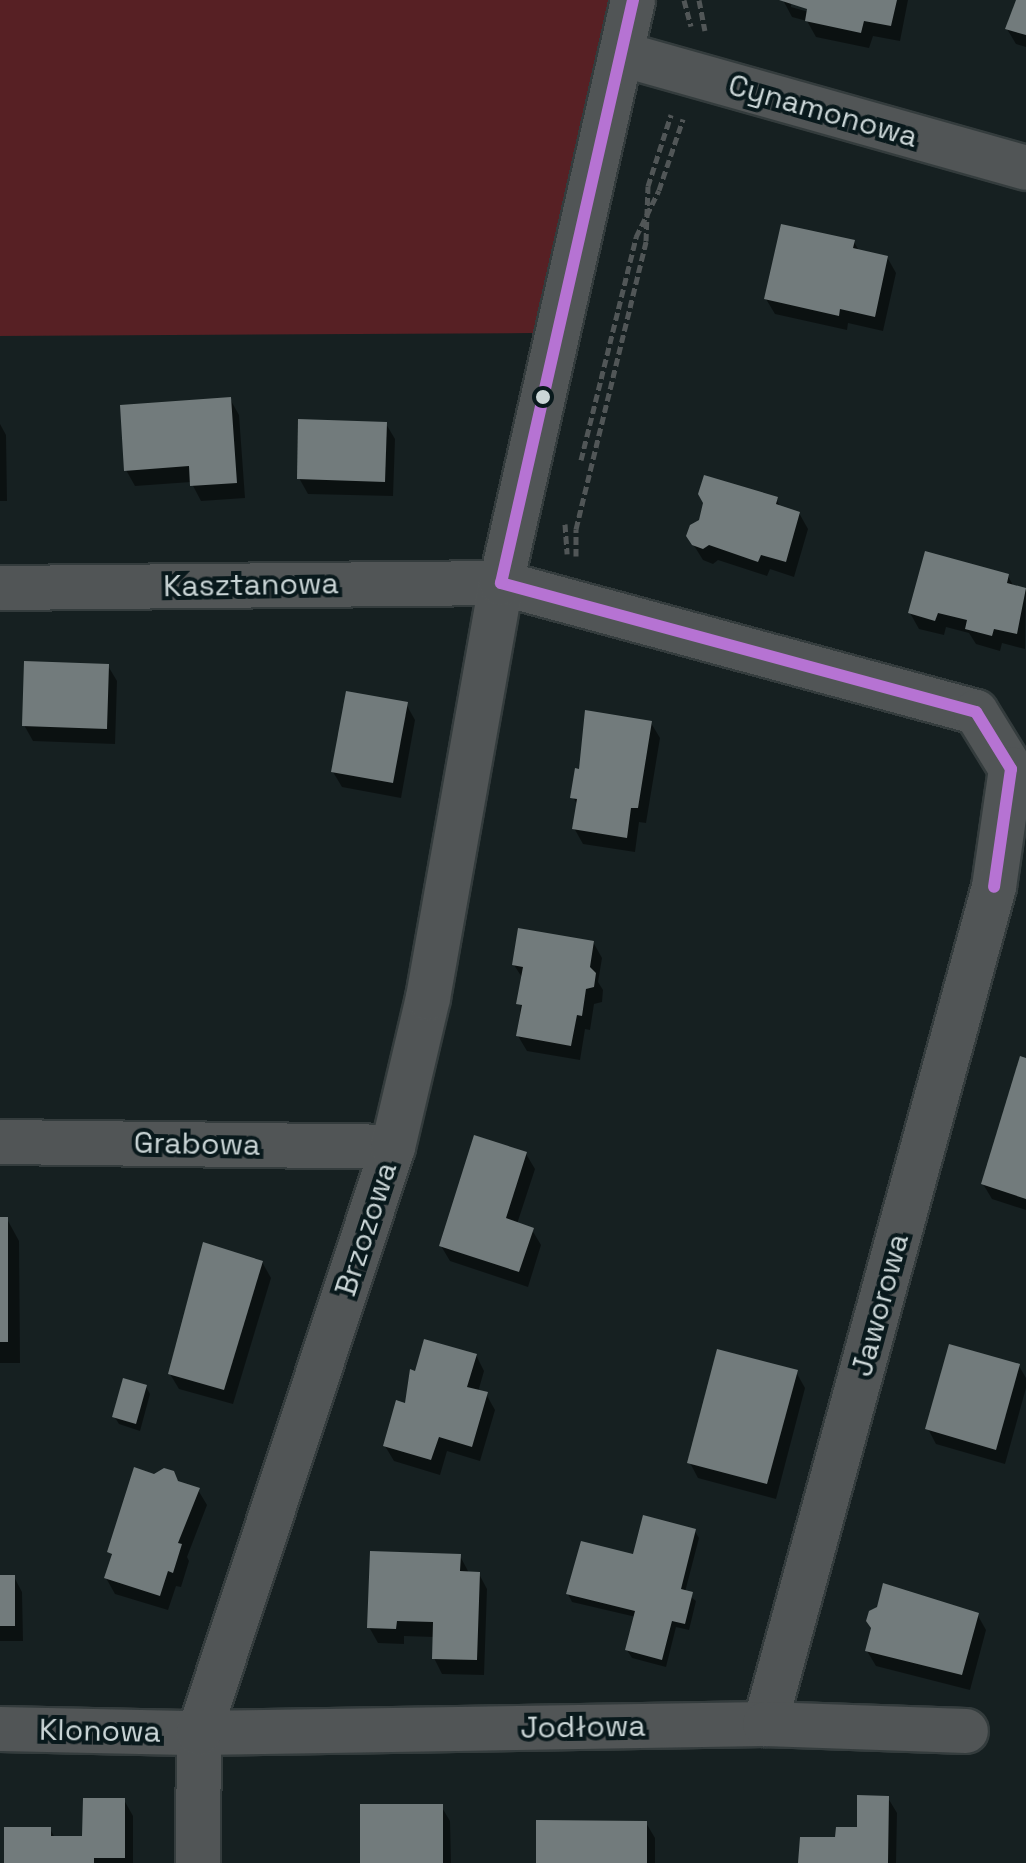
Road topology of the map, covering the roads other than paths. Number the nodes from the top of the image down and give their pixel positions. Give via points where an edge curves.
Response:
1 (633, 0) edge
2 (621, 54) junction
3 (1026, 168) edge
4 (572, 581) joint
5 (501, 583) junction
6 (0, 588) edge
7 (1010, 893) edge
8 (0, 1142) edge
9 (393, 1147) junction
10 (765, 1724) junction
11 (0, 1729) edge
12 (966, 1731) dead end
13 (199, 1733) junction
14 (198, 1863) edge

1 - 2 street, Brzozowa
2 - 3 street, Cynamonowa
2 - 5 street, Brzozowa
4 - 5 street, Kasztanowa
4 - 7 street, Jaworowa via 976,712 1011,769
5 - 6 street, Kasztanowa
5 - 9 street, Brzozowa via 428,998
7 - 10 street, Jaworowa
8 - 9 street, Grabowa
9 - 13 street, Brzozowa
10 - 12 street, Jodłowa
10 - 13 street, Jodłowa
11 - 13 street, Klonowa
13 - 14 street, Brzozowa

